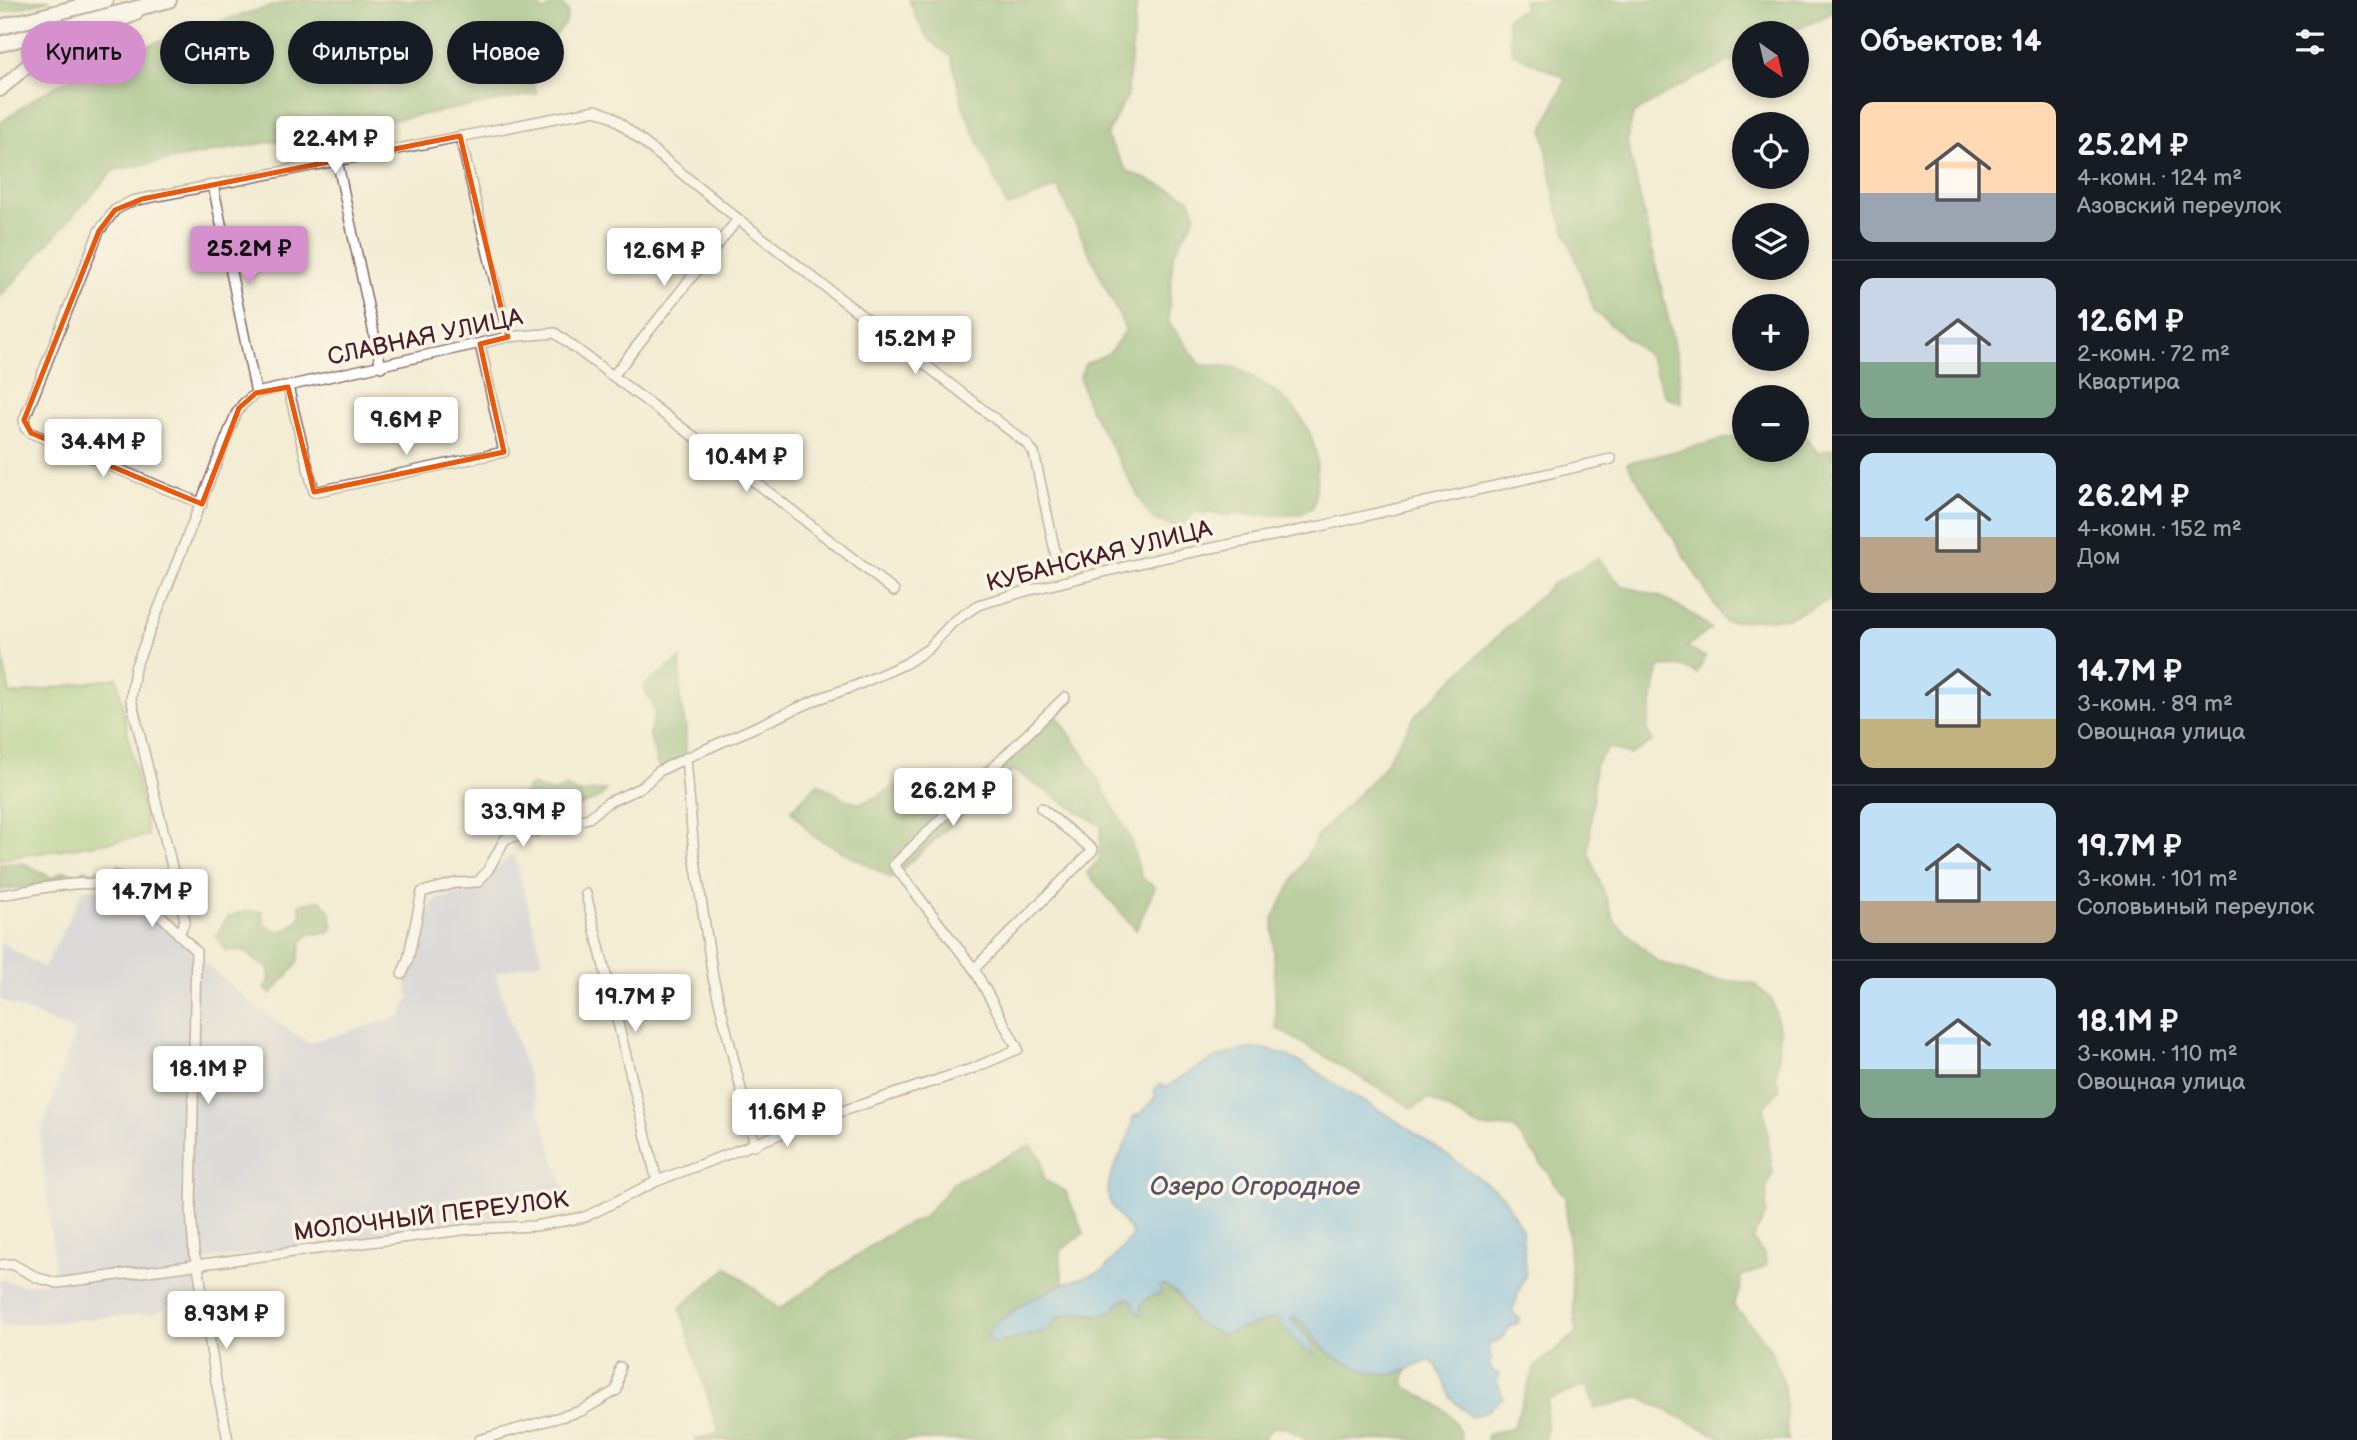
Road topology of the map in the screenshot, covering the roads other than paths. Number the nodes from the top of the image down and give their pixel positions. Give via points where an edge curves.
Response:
1 (106, 0) edge
2 (169, 0) edge
3 (0, 27) edge
4 (0, 44) edge
5 (0, 90) edge
6 (460, 136) junction
7 (337, 160) junction
8 (213, 185) junction
9 (738, 219) junction
10 (508, 337) junction
11 (480, 344) junction
12 (381, 367) junction
13 (614, 376) junction
14 (288, 387) junction
15 (256, 393) junction
16 (1611, 459) dead end
17 (202, 504) junction
18 (1056, 556) dead end
19 (894, 591) dead end
20 (1065, 697) dead end
21 (686, 758) junction
22 (1041, 808) dead end
23 (586, 894) dead end
24 (0, 895) edge
25 (179, 935) junction
26 (974, 969) junction
27 (402, 974) dead end
28 (755, 1145) junction
29 (657, 1181) junction
30 (0, 1265) edge
31 (198, 1266) junction
32 (620, 1367) dead end
33 (228, 1440) edge
34 (479, 1440) edge

1 - 3 highway
2 - 4 highway
2 - 5 main road via 72,40 30,63
6 - 7 street
6 - 9 street via 602,110
6 - 10 street
7 - 8 street
7 - 12 street
8 - 15 street
8 - 17 street via 132,201 103,223 24,420 31,433
9 - 13 street
9 - 18 street via 1026,443 1034,453
10 - 11 street, СЛАВНАЯ УЛИЦА
10 - 13 street, СЛАВНАЯ УЛИЦА via 555,332
11 - 12 street, СЛАВНАЯ УЛИЦА
11 - 14 street via 504,452 314,492
12 - 14 street, СЛАВНАЯ УЛИЦА
13 - 19 street, СЛАВНАЯ УЛИЦА
14 - 15 street, СЛАВНАЯ УЛИЦА
15 - 17 street via 236,414
16 - 21 street, КУБАНСКАЯ УЛИЦА via 1157,559 978,605 905,664
17 - 25 street via 135,668 131,699 185,920
20 - 26 street via 894,865
21 - 27 street, КУБАНСКАЯ УЛИЦА via 589,818 506,839 478,882 422,892
21 - 28 street via 694,853 713,977
22 - 26 street via 1093,850
23 - 29 street
24 - 25 street via 95,882 133,894
25 - 31 street via 196,951 191,1211
26 - 28 street, МОЛОЧНЫЙ ПЕРЕУЛОК via 1018,1049
28 - 29 street, МОЛОЧНЫЙ ПЕРЕУЛОК
29 - 31 street, МОЛОЧНЫЙ ПЕРЕУЛОК via 585,1217
30 - 31 street, МОЛОЧНЫЙ ПЕРЕУЛОК via 12,1264 57,1283
31 - 33 street
32 - 34 street via 617,1390 581,1411

